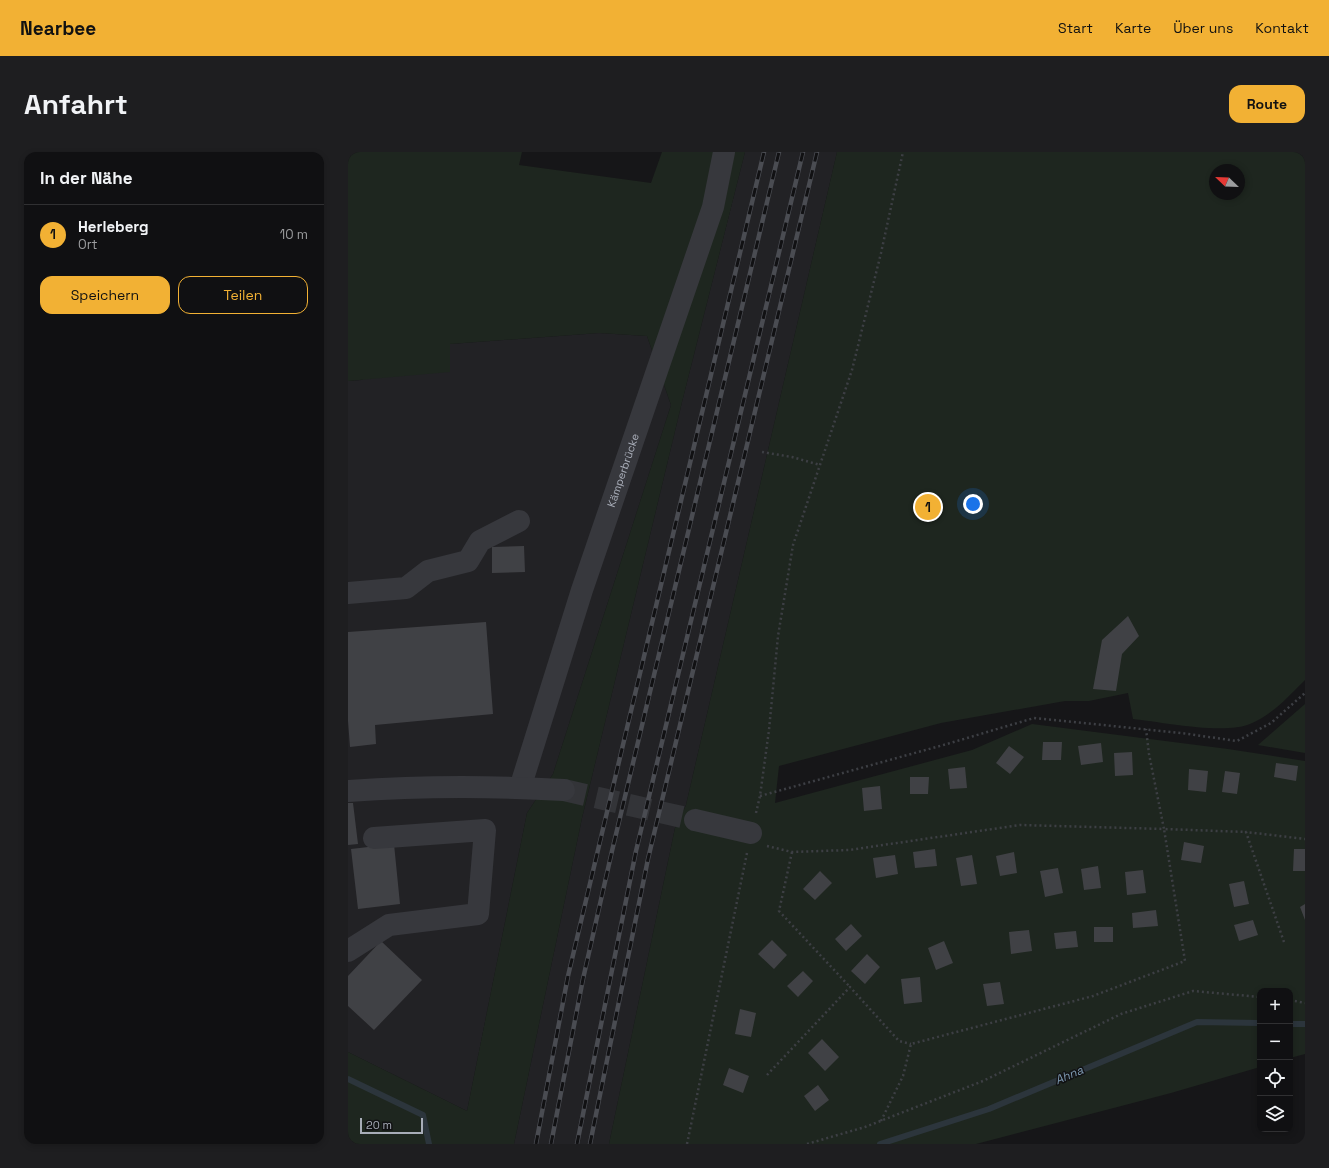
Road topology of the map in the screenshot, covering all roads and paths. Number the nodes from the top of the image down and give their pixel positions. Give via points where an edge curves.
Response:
1 (724, 152) edge
2 (903, 152) edge
3 (762, 452) dead end
4 (820, 464) junction
5 (519, 521) dead end
6 (348, 593) edge
7 (1305, 693) edge
8 (1146, 729) junction
9 (520, 788) junction
10 (564, 790) tunnel mouth
11 (348, 791) edge
12 (695, 820) tunnel mouth
13 (1164, 829) junction
14 (1246, 832) junction
15 (751, 833) joint
16 (374, 838) dead end
17 (1305, 840) edge
18 (771, 847) dead end
19 (792, 852) junction
20 (1284, 942) dead end
21 (348, 951) edge
22 (850, 987) junction
23 (1257, 996) edge
24 (1293, 1001) edge
25 (1305, 1003) edge
26 (911, 1044) junction
27 (767, 1076) dead end
28 (881, 1121) junction
29 (687, 1144) edge
30 (807, 1144) edge

1 - 9 street, Kämperbrücke via 713,207 582,590
2 - 4 path via 852,370
3 - 4 path
4 - 8 path via 793,545 778,636 760,796 1034,718
5 - 6 street via 480,541 468,561 428,571 406,588
7 - 8 path via 1271,723 1237,741
8 - 13 path via 1148,754
9 - 10 street
9 - 11 street
12 - 15 street
13 - 14 path
13 - 19 path via 1020,824 850,850
13 - 26 path via 1185,961 1093,996
14 - 17 path
14 - 20 path
15 - 29 path
16 - 21 street via 485,830 478,914 389,925
18 - 19 path
19 - 22 path via 780,911
22 - 26 path via 899,1041
22 - 27 path
23 - 28 path via 1193,991 1121,1014 983,1081
24 - 25 path
26 - 28 path via 903,1076
28 - 30 path

